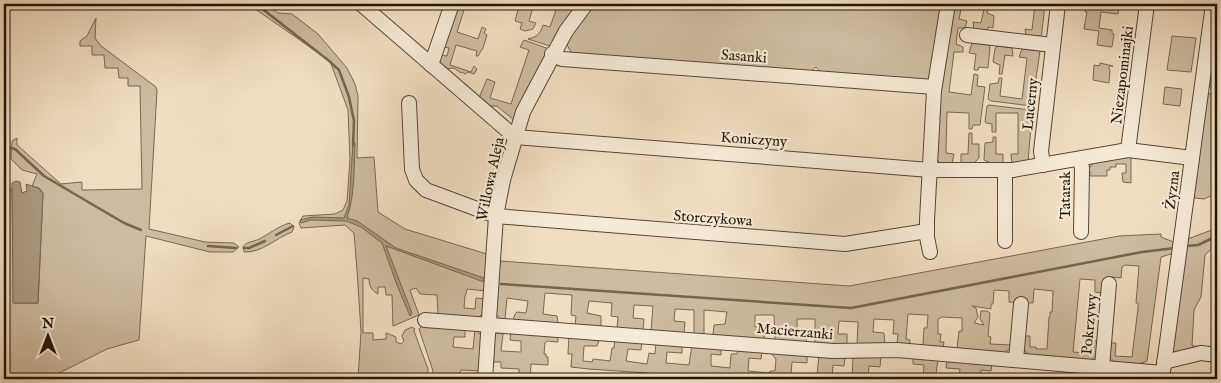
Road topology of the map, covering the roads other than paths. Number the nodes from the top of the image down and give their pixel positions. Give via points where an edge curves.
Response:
1 (361, 4) edge
2 (452, 4) edge
3 (586, 4) edge
4 (948, 4) edge
5 (1058, 4) edge
6 (1147, 4) edge
7 (1213, 4) edge
8 (967, 35) dead end
9 (1054, 46) junction
10 (552, 54) junction
11 (432, 65) junction
12 (934, 87) junction
13 (409, 102) dead end
14 (515, 138) junction
15 (1128, 150) junction
16 (1192, 158) junction
17 (1080, 159) junction
18 (1042, 165) junction
19 (930, 170) junction
20 (1006, 170) junction
21 (496, 216) junction
22 (927, 231) junction
23 (1081, 232) dead end
24 (1005, 241) dead end
25 (930, 252) dead end
26 (1109, 284) dead end
27 (1021, 304) dead end
28 (425, 320) dead end
29 (489, 325) junction
30 (1217, 355) edge
31 (1016, 360) junction
32 (1102, 367) junction
33 (1163, 371) edge
34 (485, 379) edge

1 - 11 street
2 - 11 street
3 - 10 street, Willowa Aleja
4 - 12 street
5 - 9 street, Lucerny
6 - 15 street, Niezapominajki
7 - 16 street, Żyzna
8 - 9 street
9 - 18 street, Lucerny
10 - 12 street, Sasanki via 562,59 816,72
10 - 14 street, Willowa Aleja via 523,112
11 - 14 street
12 - 19 street
13 - 21 street, Storczykowa via 412,169 416,180 426,190
14 - 19 street, Koniczyny
14 - 21 street, Willowa Aleja
15 - 16 street, Koniczyny
15 - 17 street, Koniczyny
16 - 33 street, Żyzna
17 - 18 street, Koniczyny
17 - 23 street, Tatarak
18 - 20 street, Koniczyny
19 - 20 street, Koniczyny
19 - 22 street
20 - 24 street
21 - 22 street, Storczykowa via 845,244
21 - 29 street, Willowa Aleja
22 - 25 street
26 - 32 street, Pokrzywy
27 - 31 street
28 - 29 street, Macierzanki
29 - 31 street, Macierzanki via 833,351 897,350
29 - 34 street, Willowa Aleja
30 - 33 street, Macierzanki via 1201,353
31 - 32 street, Macierzanki
32 - 33 street, Macierzanki

